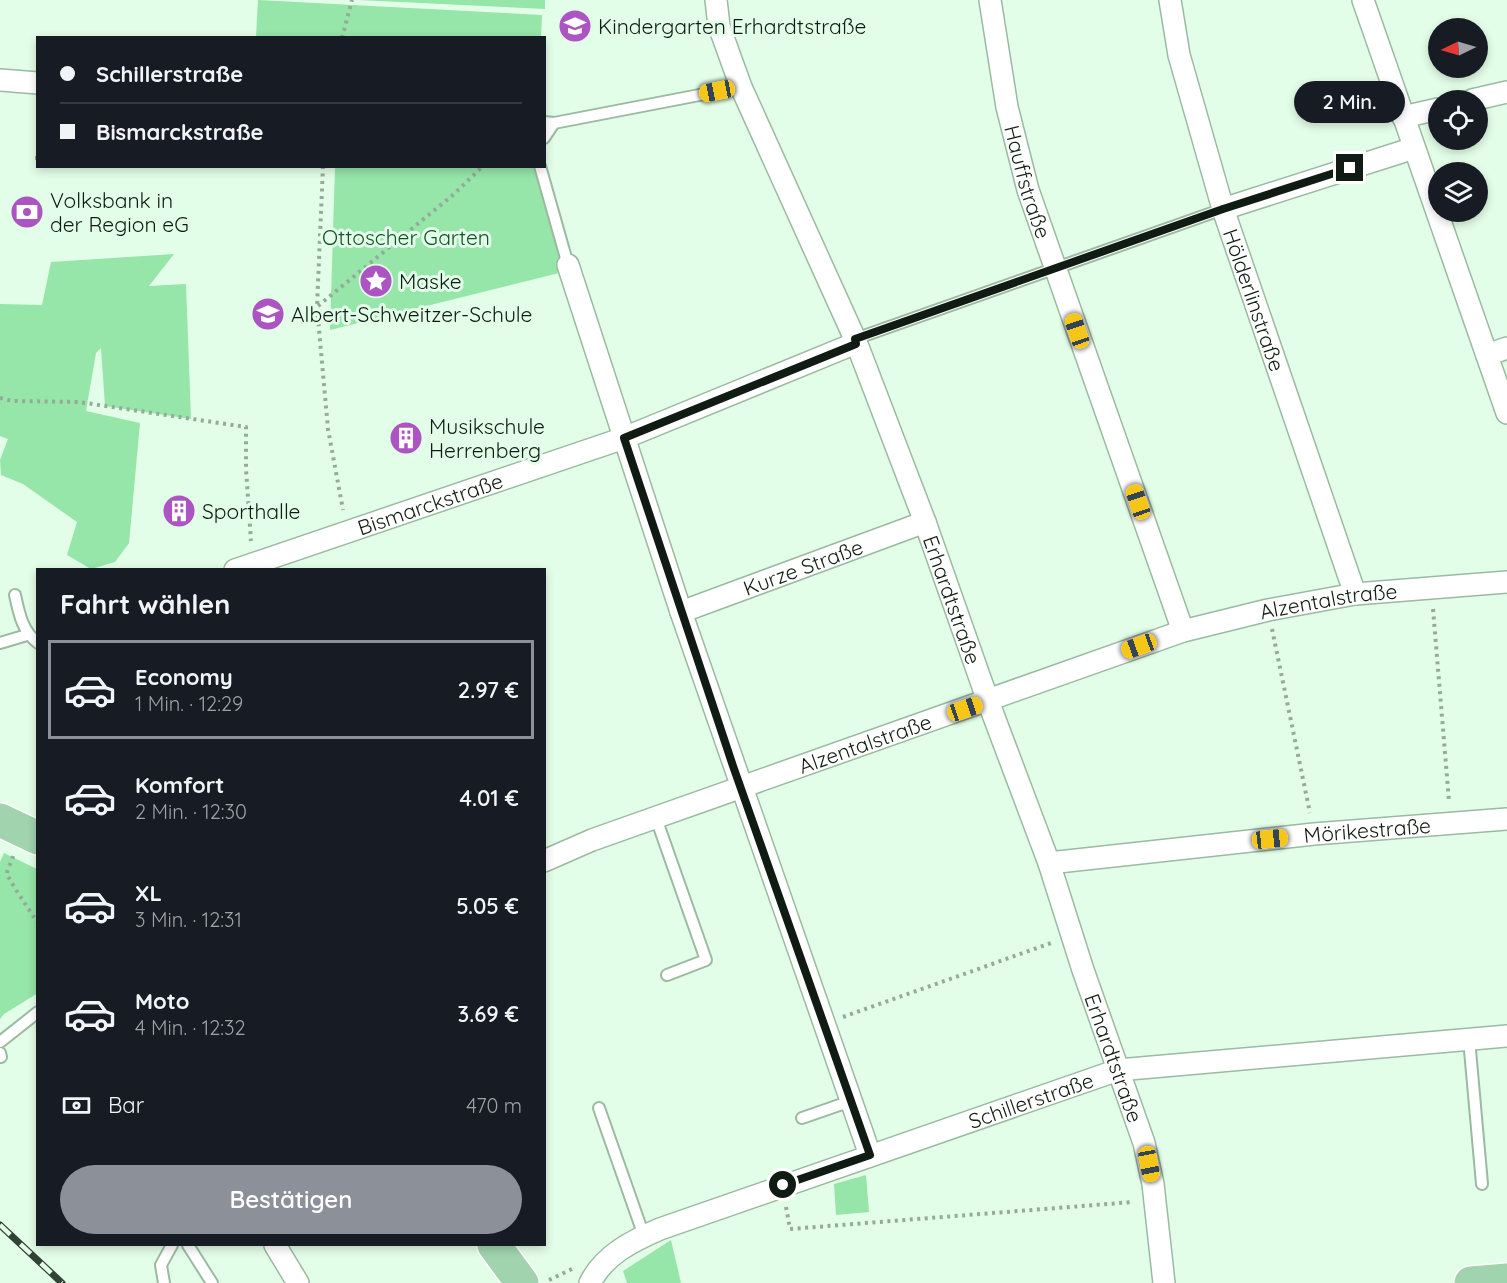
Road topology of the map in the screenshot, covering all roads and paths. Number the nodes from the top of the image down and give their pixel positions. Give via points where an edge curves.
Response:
1 (352, 0) edge
2 (716, 0) edge
3 (990, 0) edge
4 (1170, 0) edge
5 (1363, 0) edge
6 (343, 36) edge
7 (0, 80) edge
8 (36, 83) edge
9 (741, 87) junction
10 (1507, 92) edge
11 (1488, 96) edge
12 (1428, 111) edge
13 (1403, 117) junction
14 (549, 123) edge
15 (1414, 148) junction
16 (323, 168) edge
17 (481, 168) edge
18 (541, 168) edge
19 (1223, 209) junction
20 (568, 265) joint
21 (1055, 267) junction
22 (317, 307) junction
23 (856, 341) junction
24 (1497, 352) edge
25 (0, 398) edge
26 (1507, 413) edge
27 (624, 438) junction
28 (925, 522) junction
29 (347, 531) junction
30 (244, 566) edge
31 (1507, 582) edge
32 (1431, 588) junction
33 (1355, 594) junction
34 (15, 595) dead end
35 (1268, 610) junction
36 (681, 612) junction
37 (1183, 631) junction
38 (27, 635) junction
39 (36, 642) edge
40 (0, 643) edge
41 (988, 701) junction
42 (741, 788) junction
43 (656, 818) junction
44 (1507, 819) edge
45 (0, 820) edge
46 (1451, 823) junction
47 (1314, 834) junction
48 (26, 845) edge
49 (546, 860) edge
50 (1049, 863) junction
51 (36, 920) edge
52 (1071, 936) junction
53 (667, 975) dead end
54 (36, 1014) edge
55 (824, 1024) junction
56 (1507, 1036) edge
57 (1469, 1039) junction
58 (0, 1042) edge
59 (1118, 1070) junction
60 (851, 1101) junction
61 (599, 1108) dead end
62 (802, 1118) dead end
63 (870, 1155) junction
64 (1482, 1184) dead end
65 (783, 1185) junction
66 (1141, 1202) dead end
67 (644, 1236) junction
68 (171, 1246) edge
69 (189, 1246) edge
70 (276, 1246) edge
71 (495, 1246) edge
72 (1507, 1280) edge
73 (164, 1283) edge
74 (212, 1283) edge
75 (298, 1283) edge
76 (522, 1283) edge
77 (591, 1283) edge
78 (1164, 1283) edge
79 (1472, 1283) edge

1 - 6 path
2 - 9 street, Erhardtstraße via 719,26
3 - 21 street, Hauffstraße via 1007,107 1028,190
4 - 19 street, Hölderlinstraße via 1179,55
5 - 13 street
7 - 8 street
9 - 14 lane
9 - 23 street, Erhardtstraße
10 - 11 street
12 - 13 street
13 - 15 street
15 - 19 street, Bismarckstraße
15 - 24 street
16 - 22 path
17 - 22 path
18 - 20 lane
19 - 21 lane, Bismarckstraße
19 - 33 street, Hölderlinstraße
20 - 27 street
21 - 23 lane, Bismarckstraße
21 - 37 street, Hauffstraße
22 - 29 path via 328,429
23 - 27 street, Bismarckstraße
23 - 28 street, Erhardtstraße
24 - 26 street
25 - 30 path via 79,402 246,427
27 - 29 street, Bismarckstraße
27 - 36 street
28 - 36 street, Kurze Straße
28 - 41 street, Erhardtstraße
29 - 30 street, Bismarckstraße
31 - 32 street, Alzentalstraße
32 - 33 street, Alzentalstraße
32 - 46 path
33 - 35 street, Alzentalstraße
34 - 38 lane
35 - 37 street, Alzentalstraße
35 - 47 path
36 - 42 street
37 - 41 street, Alzentalstraße
38 - 39 lane
38 - 40 lane
41 - 42 street, Alzentalstraße
41 - 50 street, Erhardtstraße
42 - 43 street, Alzentalstraße
42 - 55 street
43 - 49 street, Alzentalstraße
43 - 53 lane via 705,960
44 - 46 street, Mörikestraße
45 - 48 main road
46 - 47 street, Mörikestraße
47 - 50 street, Mörikestraße
48 - 51 path via 7,874
50 - 52 street, Erhardtstraße
52 - 55 path
52 - 59 street, Erhardtstraße
54 - 58 lane
55 - 60 street
56 - 57 street, Schillerstraße
57 - 59 street, Schillerstraße
57 - 64 lane
59 - 63 street, Schillerstraße
59 - 78 street, Erhardtstraße via 1149,1164
60 - 62 lane
60 - 63 street
61 - 67 lane
63 - 65 street, Schillerstraße
65 - 66 path via 790,1229
65 - 67 street, Schillerstraße
67 - 77 street, Schillerstraße via 607,1259
68 - 73 lane via 161,1265
69 - 74 lane
70 - 75 street
71 - 76 main road
72 - 79 main road

